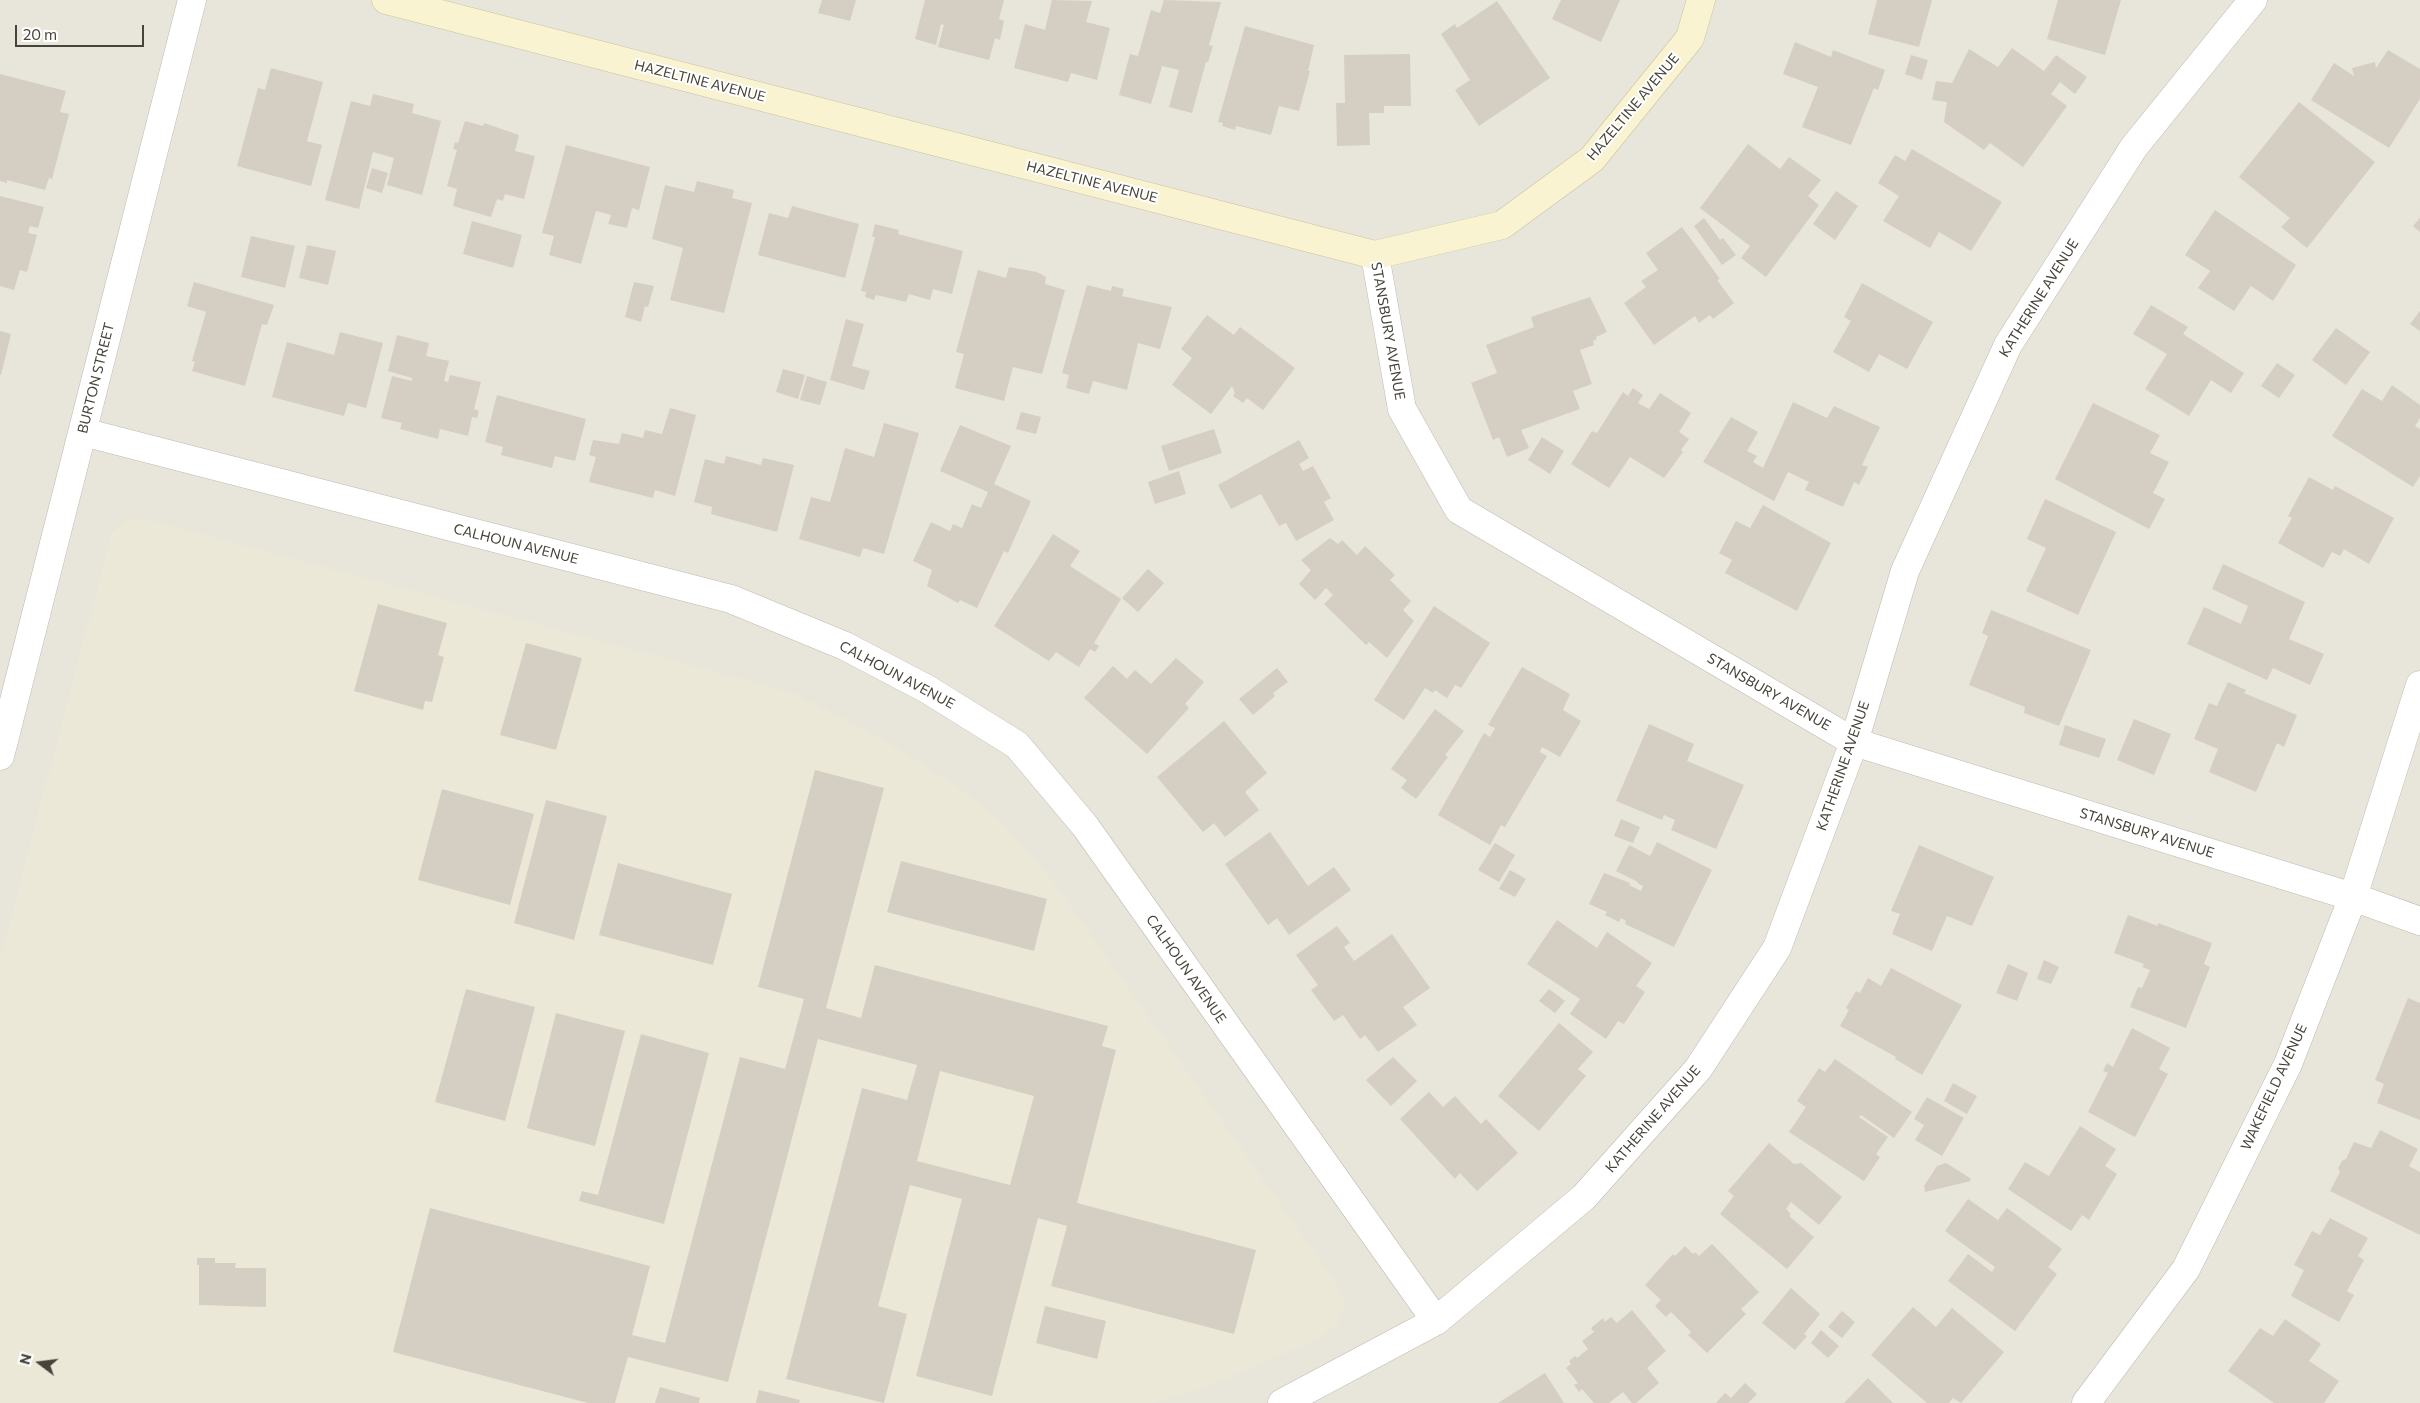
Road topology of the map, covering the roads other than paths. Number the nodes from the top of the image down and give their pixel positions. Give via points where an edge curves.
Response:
1 (192, 0) edge
2 (386, 0) edge
3 (1701, 0) edge
4 (2253, 0) edge
5 (1375, 255) junction
6 (82, 432) junction
7 (2420, 685) edge
8 (1854, 742) junction
9 (0, 756) edge
10 (2354, 897) junction
11 (2420, 921) edge
12 (1436, 1321) junction
13 (1282, 1403) edge
14 (2086, 1403) edge

1 - 6 street, BURTON STREET
2 - 5 street, HAZELTINE AVENUE
3 - 5 street, HAZELTINE AVENUE via 1690,38 1592,159 1502,225
4 - 8 street, KATHERINE AVENUE via 2134,147 2008,345 1905,571
5 - 8 street, STANSBURY AVENUE via 1402,409 1459,510
6 - 9 street, BURTON STREET
6 - 12 street, CALHOUN AVENUE via 731,599 845,646 927,689 1017,745 1085,826
7 - 10 street, WAKEFIELD AVENUE
8 - 10 street, STANSBURY AVENUE
8 - 12 street, KATHERINE AVENUE via 1777,948 1698,1069 1584,1198
10 - 11 street, STANSBURY AVENUE
10 - 14 street, WAKEFIELD AVENUE via 2288,1064 2186,1269
12 - 13 street, KATHERINE AVENUE

